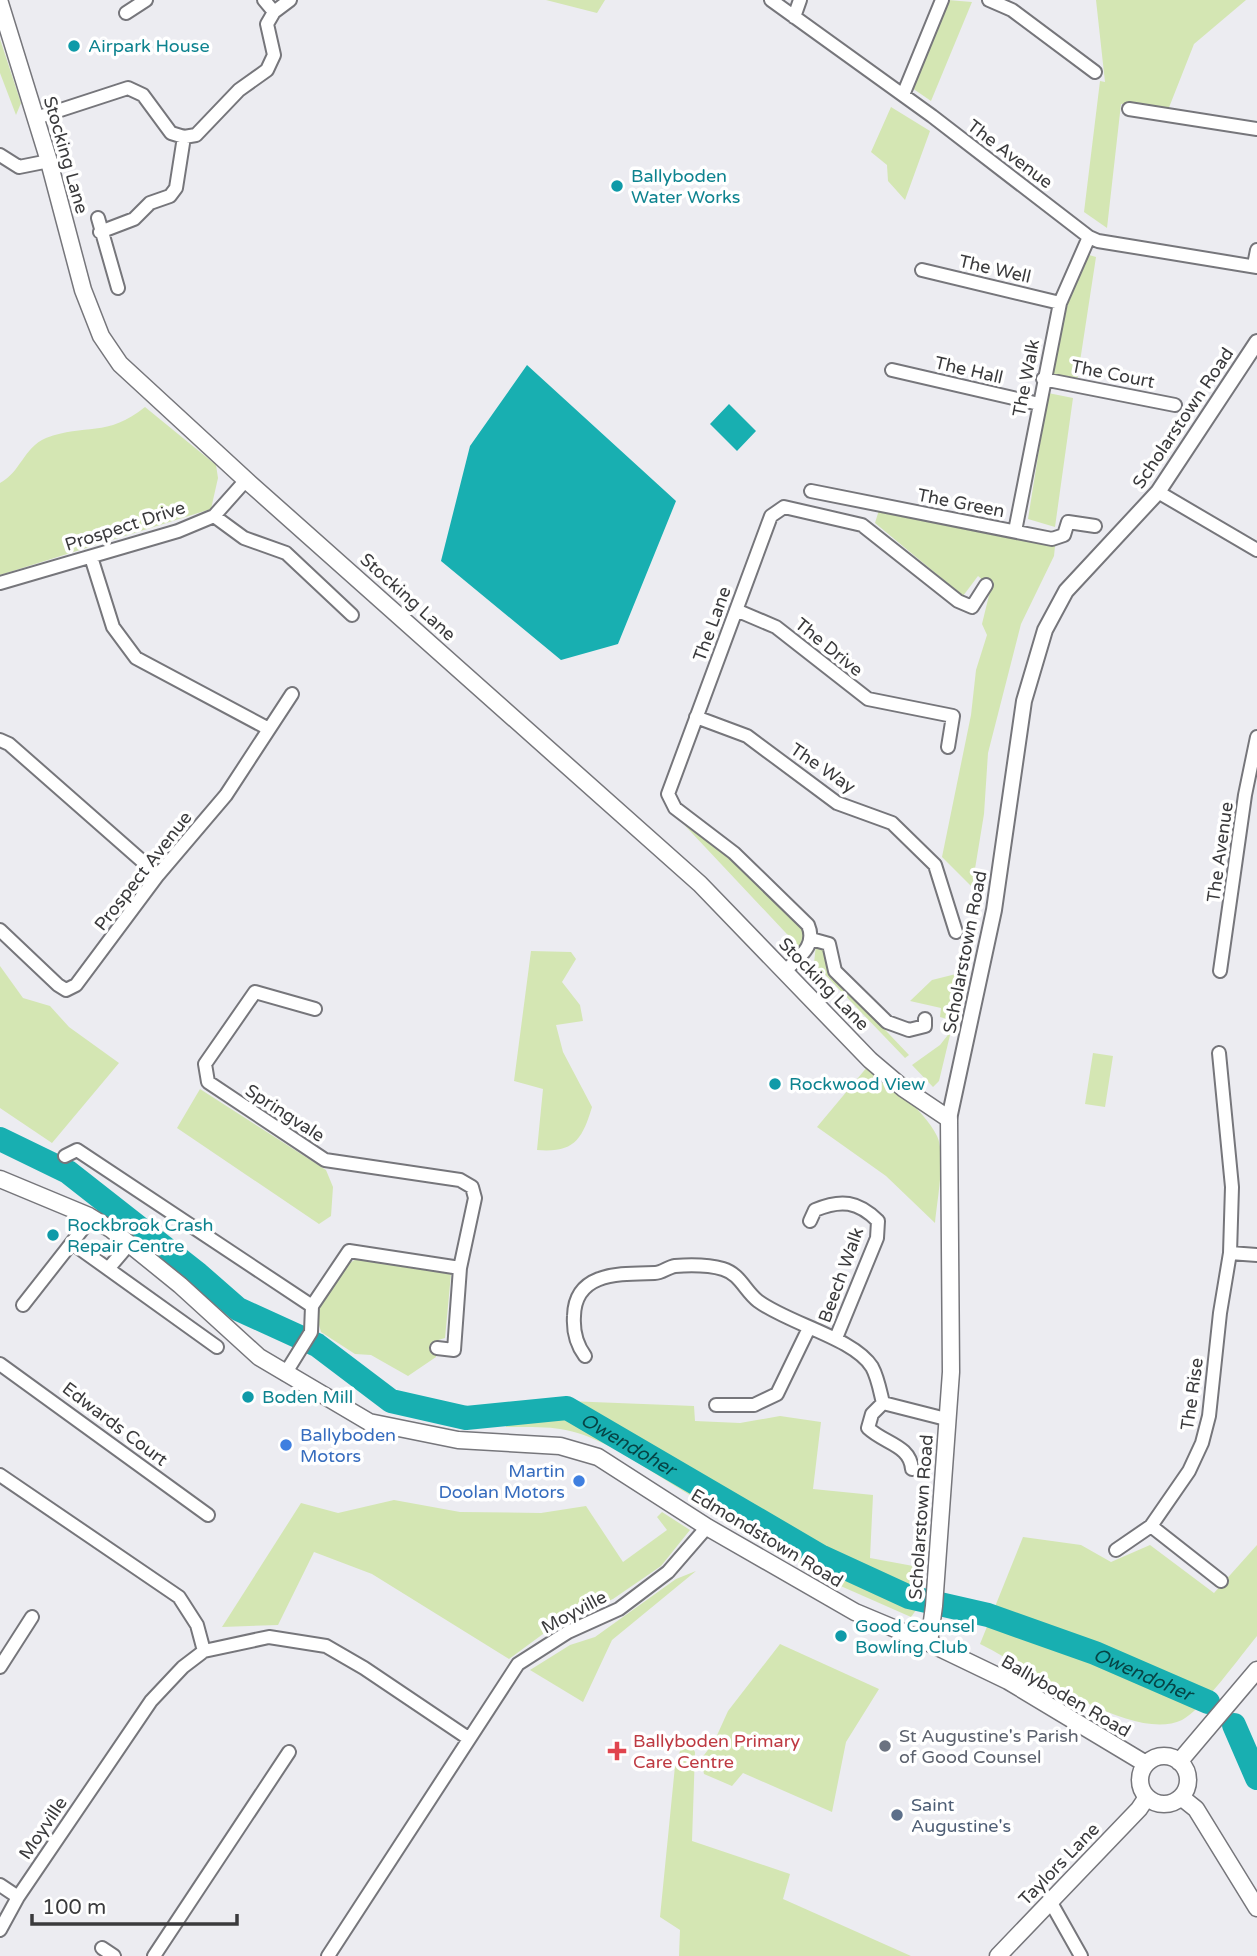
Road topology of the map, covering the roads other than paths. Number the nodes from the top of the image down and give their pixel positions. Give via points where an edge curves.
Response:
1 (146, 0) edge
2 (264, 0) edge
3 (290, 0) edge
4 (771, 0) edge
5 (800, 0) edge
6 (942, 0) edge
7 (989, 0) edge
8 (0, 3) edge
9 (274, 12) junction
10 (126, 13) dead end
11 (794, 17) junction
12 (1096, 72) dead end
13 (903, 95) junction
14 (1129, 109) dead end
15 (36, 118) junction
16 (1257, 129) edge
17 (184, 137) junction
18 (0, 155) edge
19 (49, 161) junction
20 (97, 218) dead end
21 (100, 232) junction
22 (1090, 237) junction
23 (1257, 250) edge
24 (1255, 266) edge
25 (922, 270) dead end
26 (118, 288) dead end
27 (1060, 303) junction
28 (1257, 342) edge
29 (892, 370) dead end
30 (1043, 379) junction
31 (1039, 404) junction
32 (1175, 405) dead end
33 (246, 480) junction
34 (811, 491) dead end
35 (1158, 492) junction
36 (856, 499) junction
37 (214, 516) junction
38 (850, 520) junction
39 (1095, 526) dead end
40 (1015, 531) junction
41 (1257, 550) edge
42 (90, 557) junction
43 (0, 583) edge
44 (986, 585) dead end
45 (736, 610) junction
46 (352, 615) dead end
47 (292, 694) dead end
48 (696, 717) junction
49 (269, 729) junction
50 (1257, 737) edge
51 (0, 740) edge
52 (947, 747) dead end
53 (158, 875) junction
54 (0, 930) edge
55 (956, 932) dead end
56 (811, 939) junction
57 (785, 971) junction
58 (1220, 971) dead end
59 (315, 1009) dead end
60 (925, 1019) dead end
61 (1219, 1053) dead end
62 (949, 1119) junction
63 (65, 1156) dead end
64 (0, 1179) edge
65 (92, 1217) junction
66 (810, 1221) dead end
67 (130, 1243) junction
68 (79, 1248) dead end
69 (1230, 1253) junction
70 (1257, 1255) edge
71 (460, 1268) junction
72 (108, 1269) junction
73 (23, 1305) dead end
74 (312, 1306) junction
75 (809, 1328) junction
76 (836, 1339) junction
77 (216, 1347) dead end
78 (437, 1348) dead end
79 (585, 1356) dead end
80 (0, 1364) edge
81 (285, 1374) junction
82 (883, 1403) junction
83 (716, 1405) dead end
84 (946, 1419) junction
85 (912, 1469) dead end
86 (0, 1475) edge
87 (208, 1515) dead end
88 (1151, 1526) junction
89 (707, 1527) junction
90 (1116, 1550) dead end
91 (1221, 1581) dead end
92 (32, 1617) dead end
93 (929, 1643) junction
94 (204, 1651) junction
95 (0, 1667) edge
96 (1257, 1670) edge
97 (468, 1738) junction
98 (289, 1752) dead end
99 (1179, 1762) junction
100 (1146, 1764) junction
101 (1147, 1797) junction
102 (1181, 1797) junction
103 (0, 1885) edge
104 (18, 1897) junction
105 (1255, 1898) edge
106 (1050, 1901) junction
107 (0, 1930) edge
108 (102, 1948) dead end
109 (114, 1956) edge
110 (154, 1956) edge
111 (328, 1956) edge
112 (998, 1956) edge
113 (1081, 1956) edge

1 - 10 street
2 - 9 street
3 - 9 street
4 - 11 street, The Avenue
5 - 11 street
6 - 13 street
7 - 12 street via 1012,10
8 - 15 main road, Stocking Lane
9 - 17 street via 267,24 274,55 267,70 239,90 196,135
11 - 13 street, The Avenue
13 - 22 street, The Avenue
14 - 16 street
15 - 17 street via 128,88 143,95 171,133
15 - 19 main road, Stocking Lane
17 - 21 street via 176,188 170,195 150,202 134,219
18 - 19 street via 19,167
19 - 33 main road, Stocking Lane via 100,336 120,364
20 - 21 street
21 - 26 street
22 - 24 street, The Avenue
22 - 27 street, The Walk
23 - 24 street
25 - 27 street, The Well
27 - 30 street, The Walk
28 - 35 street, Scholarstown Road
29 - 31 street, The Hall
30 - 31 street, The Walk
30 - 32 street, The Court
31 - 40 street, The Walk
33 - 37 street
33 - 57 main road, Stocking Lane via 700,884
34 - 36 street, The Green
35 - 41 street
35 - 62 street, Scholarstown Road via 1059,601 1033,663 992,922
36 - 38 street
36 - 40 street, The Green
37 - 42 street, Prospect Drive
37 - 46 street via 244,538 286,553
38 - 44 street, The Lane via 965,604 972,607
38 - 45 street, The Lane via 784,507 776,510
39 - 40 street, The Green via 1068,522 1064,535 1055,539
42 - 43 street, Prospect Drive
42 - 49 street via 113,627 136,658
45 - 48 street, The Lane
45 - 52 street, The Drive via 776,627 861,696 953,716
47 - 49 street, Prospect Avenue
48 - 55 street, The Way via 747,736 837,803 892,823 935,865
48 - 56 street, The Lane via 668,789 670,802 734,853 808,925
49 - 53 street, Prospect Avenue via 226,795
50 - 58 street, The Avenue
51 - 53 street
53 - 54 street, Prospect Avenue via 76,985 66,990
56 - 57 street via 807,950
56 - 60 street, The Lane via 828,944 835,971 887,1022 909,1030 925,1026
57 - 62 main road, Stocking Lane via 870,1060
59 - 71 street, Springvale via 255,992 205,1064 208,1082 325,1160 460,1180 472,1187 475,1198
61 - 69 street, The Rise via 1232,1186
62 - 84 main road, Scholarstown Road via 951,1336
63 - 74 street via 77,1150
64 - 65 main road, Edmondstown Road
65 - 67 main road, Edmondstown Road
65 - 73 street
66 - 76 street, Beech Walk via 815,1210 851,1203 863,1206 878,1221 877,1238
67 - 72 street
67 - 81 main road, Edmondstown Road via 259,1357
68 - 72 street
69 - 70 street
69 - 88 street, The Rise via 1202,1443 1189,1471
71 - 74 street via 349,1251
71 - 78 street, Springvale via 454,1350
72 - 77 street
74 - 81 street via 312,1332
75 - 76 street
75 - 79 street via 756,1300 737,1276 723,1269 672,1266 658,1273 595,1279 580,1290 573,1325
75 - 83 street via 777,1394 754,1405
76 - 82 street via 871,1366
80 - 87 street, Edwards Court
81 - 89 main road, Edmondstown Road via 369,1422 458,1440 580,1450 610,1464
82 - 84 street
82 - 85 street via 872,1414 868,1428 881,1440 905,1450
84 - 93 main road, Scholarstown Road
86 - 94 street via 179,1597 197,1625
88 - 90 street, The Rise
88 - 91 street
89 - 93 main road, Edmondstown Road via 855,1612
89 - 97 street, Moyville via 668,1572 619,1609 568,1632 519,1664
92 - 95 street
93 - 100 main road, Ballyboden Road via 1054,1707
94 - 97 street, Moyville via 269,1637 326,1646
94 - 104 street, Moyville via 152,1701
96 - 99 main road
97 - 111 street, Moyville
98 - 110 street
99 - 100 main road via 1160,1756
99 - 102 main road via 1188,1781
100 - 101 main road via 1140,1782
101 - 102 main road via 1164,1804
101 - 106 main road, Taylors Lane
102 - 105 main road via 1196,1809
103 - 104 street
104 - 107 street, Moyville
106 - 112 main road, Taylors Lane
106 - 113 street
108 - 109 street

